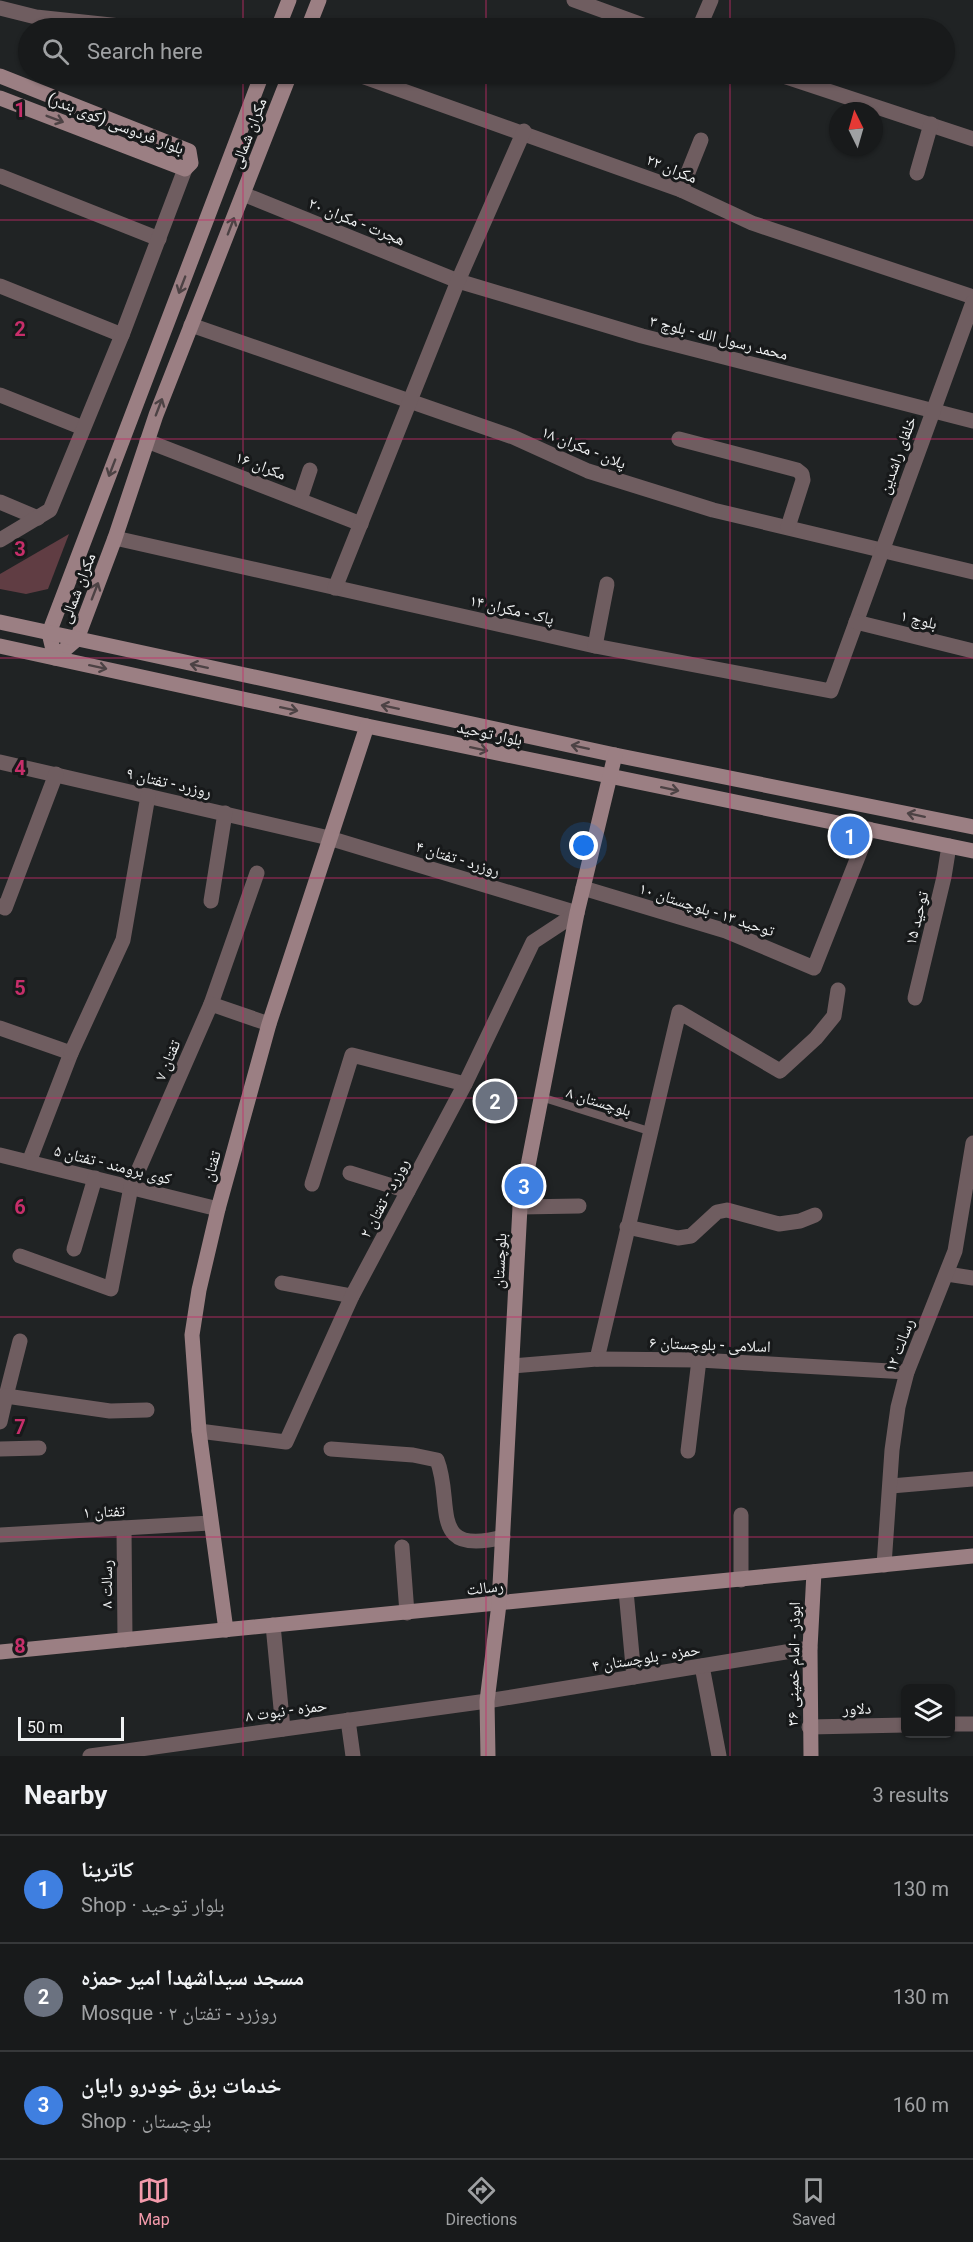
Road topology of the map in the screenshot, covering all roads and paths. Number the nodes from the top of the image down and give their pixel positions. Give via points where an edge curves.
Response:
1 (288, 0) edge
2 (319, 0) edge
3 (576, 0) edge
4 (711, 0) edge
5 (0, 8) edge
6 (45, 18) edge
7 (282, 18) edge
8 (312, 18) edge
9 (624, 18) edge
10 (703, 18) edge
11 (0, 76) edge
12 (18, 83) edge
13 (20, 84) edge
14 (258, 84) edge
15 (286, 84) edge
16 (385, 84) edge
17 (808, 84) edge
18 (0, 98) edge
19 (931, 124) junction
20 (524, 131) junction
21 (973, 139) edge
22 (701, 140) dead end
23 (186, 169) junction
24 (917, 173) dead end
25 (0, 176) edge
26 (681, 190) junction
27 (243, 194) junction
28 (159, 239) junction
29 (458, 281) junction
30 (0, 286) edge
31 (973, 297) edge
32 (973, 302) edge
33 (191, 325) junction
34 (122, 334) junction
35 (0, 396) edge
36 (410, 401) junction
37 (933, 409) junction
38 (973, 421) edge
39 (83, 429) junction
40 (679, 439) dead end
41 (147, 441) junction
42 (310, 470) dead end
43 (300, 500) junction
44 (0, 502) edge
45 (38, 518) junction
46 (361, 524) junction
47 (90, 527) junction
48 (788, 527) junction
49 (115, 538) junction
50 (0, 540) edge
51 (882, 549) junction
52 (973, 572) edge
53 (607, 584) dead end
54 (335, 588) junction
55 (0, 622) edge
56 (856, 622) junction
57 (49, 633) junction
58 (77, 639) junction
59 (0, 646) edge
60 (595, 646) junction
61 (973, 651) edge
62 (55, 658) junction
63 (367, 726) junction
64 (615, 755) junction
65 (0, 762) edge
66 (57, 774) junction
67 (610, 776) junction
68 (148, 796) junction
69 (225, 813) junction
70 (973, 827) edge
71 (869, 830) junction
72 (329, 838) junction
73 (949, 846) junction
74 (973, 851) edge
75 (257, 873) dead end
76 (583, 888) junction
77 (211, 901) dead end
78 (0, 906) edge
79 (577, 913) junction
80 (838, 990) dead end
81 (915, 998) dead end
82 (211, 1004) junction
83 (269, 1024) junction
84 (0, 1028) edge
85 (71, 1053) junction
86 (465, 1084) junction
87 (540, 1097) junction
88 (649, 1131) junction
89 (973, 1143) edge
90 (0, 1155) edge
91 (29, 1162) junction
92 (350, 1173) dead end
93 (95, 1178) junction
94 (312, 1184) dead end
95 (131, 1187) junction
96 (408, 1191) junction
97 (579, 1206) dead end
98 (520, 1207) junction
99 (218, 1209) junction
100 (814, 1215) dead end
101 (627, 1227) junction
102 (74, 1250) dead end
103 (20, 1256) dead end
104 (947, 1274) junction
105 (973, 1278) edge
106 (282, 1283) dead end
107 (352, 1296) junction
108 (20, 1341) dead end
109 (597, 1359) junction
110 (699, 1360) junction
111 (512, 1366) junction
112 (907, 1372) junction
113 (6, 1396) junction
114 (147, 1410) dead end
115 (0, 1422) edge
116 (200, 1431) junction
117 (39, 1448) dead end
118 (0, 1449) edge
119 (331, 1449) dead end
120 (688, 1451) dead end
121 (973, 1479) edge
122 (891, 1486) junction
123 (741, 1515) dead end
124 (210, 1523) junction
125 (124, 1528) junction
126 (0, 1535) edge
127 (503, 1538) junction
128 (402, 1546) dead end
129 (973, 1556) edge
130 (884, 1565) junction
131 (814, 1572) junction
132 (741, 1580) junction
133 (626, 1591) junction
134 (499, 1604) junction
135 (407, 1612) junction
136 (273, 1625) junction
137 (226, 1630) junction
138 (124, 1640) junction
139 (810, 1648) junction
140 (0, 1652) edge
141 (702, 1666) junction
142 (634, 1677) junction
143 (487, 1701) junction
144 (348, 1720) junction
145 (955, 1724) edge
146 (973, 1724) edge
147 (901, 1725) edge
148 (809, 1727) junction
149 (283, 1729) junction
150 (90, 1756) edge
151 (353, 1756) edge
152 (488, 1756) edge
153 (719, 1756) edge
154 (811, 1756) edge

1 - 7 street
2 - 8 street
3 - 9 street
4 - 10 street
5 - 6 street
11 - 12 street, بلوار فردوسی (کوی بندر)
13 - 23 street, بلوار فردوسی (کوی بندر) via 189,151 191,163
14 -> 47 street, مکران شمالی
15 - 27 street, مکران شمالی
16 - 20 street, مکران ۲۲
17 - 19 street
18 -> 23 street, بلوار فردوسی (کوی بندر)
19 - 21 street
19 - 24 street
20 - 26 street, مکران ۲۲
20 - 29 street
22 - 26 street
23 - 28 street
25 - 28 street
26 - 31 street, مکران ۲۲ via 752,223
27 - 29 street, هجرت - مکران ۲۰
33 -> 27 street, مکران شمالی
28 - 34 street
29 - 36 street
29 - 37 street, محمد رسول الله - بلوچ ۳ via 642,336
30 - 34 street
32 - 37 street, خلفای راشدین
33 - 36 street, پلان - مکران ۱۸
41 -> 33 street, مکران شمالی
34 - 39 street
35 - 39 street
36 - 46 street
36 - 48 street, پلان - مکران ۱۸ via 513,437 588,471 713,510
37 - 38 street, محمد رسول الله - بلوچ ۳
37 - 51 street, خلفای راشدین
39 - 45 street via 50,510
40 - 48 street via 802,474
41 - 43 street, مکران ۱۶
41 - 49 street, مکران شمالی
42 - 43 street
43 - 46 street, مکران ۱۶
44 - 45 street
45 - 50 street
46 - 54 street
47 - 49 street
47 - 57 street, مکران شمالی
48 - 51 street, پلان - مکران ۱۸
49 - 54 street, پاک - مکران ۱۴
58 -> 49 street, مکران شمالی
51 - 52 street, پلان - مکران ۱۸
51 - 56 street, خلفای راشدین
53 - 60 street
54 - 60 street, پاک - مکران ۱۴
55 - 57 street, بلوار توحید
56 - 60 street, پاک - مکران ۱۴ via 831,691
56 - 61 street, بلوچ ۱
57 - 58 street, بلوار توحید
57 - 62 street, مکران شمالی
58 - 62 street, مکران شمالی
64 -> 58 street, بلوار توحید
59 - 62 street, بلوار توحید
62 -> 63 street, بلوار توحید
63 -> 67 street, بلوار توحید
63 - 72 street, تفتان
64 - 67 street, بلوچستان
70 -> 64 street, بلوار توحید
65 - 66 street, روزرد - تفتان ۹
66 - 68 street, روزرد - تفتان ۹
66 - 78 street via 5,908
67 -> 71 street, بلوار توحید
67 - 76 street, بلوچستان
68 - 69 street, روزرد - تفتان ۹
68 - 85 street via 123,940
69 - 72 street, روزرد - تفتان ۹
69 - 77 street
71 - 73 street, بلوار توحید
71 - 76 street, توحید ۱۳ - بلوچستان ۱۰ via 814,968 726,931
72 - 79 street, روزرد - تفتان ۴
72 - 83 street, تفتان
73 - 74 street, بلوار توحید
73 - 81 street, توحید ۱۵
75 - 82 street, تفتان ۷
76 - 79 street, بلوچستان
79 - 86 street, روزرد - تفتان ۲ via 533,942
79 - 87 street, بلوچستان
80 - 88 street via 834,1016 780,1071 679,1012
82 - 83 street
82 - 95 street, تفتان ۷
83 - 99 street, تفتان
84 - 85 street
85 - 91 street
86 - 94 street via 352,1055
86 - 96 street, روزرد - تفتان ۲
87 - 88 lane, بلوچستان ۸
87 - 98 street, بلوچستان
88 - 101 street
89 - 104 street, رسالت ۱۲ via 955,1251
90 - 91 street, کوی برومند - تفتان ۵
91 - 93 street, کوی برومند - تفتان ۵
92 - 96 street
93 - 95 street, کوی برومند - تفتان ۵
93 - 102 street
95 - 99 street, کوی برومند - تفتان ۵
95 - 103 street, تفتان ۷ via 111,1289
96 - 107 street, روزرد - تفتان ۲
97 - 98 street
98 - 111 street, بلوچستان
99 - 116 street, تفتان via 192,1335
100 - 101 street via 779,1224 727,1210 717,1212 691,1236 678,1238
101 - 109 street
104 - 105 street
104 - 112 street, رسالت ۱۲
106 - 107 street
107 - 116 street, روزرد - تفتان ۲ via 286,1442
108 - 113 street
109 - 110 street, اسلامی - بلوچستان ۶
109 - 111 street, اسلامی - بلوچستان ۶
110 - 112 street, اسلامی - بلوچستان ۶
110 - 120 street
111 - 127 street, بلوچستان
112 - 122 street, رسالت ۱۲ via 892,1450
113 - 114 street via 111,1411
113 - 115 street
116 - 124 street, تفتان
117 - 118 street
119 - 127 street via 413,1455 437,1461 446,1524 458,1537 480,1544
121 - 122 street
122 - 130 street, رسالت ۱۲
123 - 132 street
124 - 125 street, تفتان ۱
124 - 137 street, تفتان
125 - 126 street, تفتان ۱
125 - 138 street, رسالت ۸
127 - 134 street, بلوچستان
128 - 135 street
129 - 130 street, رسالت
130 - 131 street, رسالت
131 - 132 street, رسالت
131 - 139 street, ابوذر - امام خمینی ۳۶
132 - 133 street, رسالت
133 - 134 street, رسالت
133 - 142 street
134 - 135 street, رسالت
134 - 143 street, بلوچستان
135 - 136 street, رسالت
136 - 137 street, رسالت
136 - 149 street
137 - 138 street, رسالت
138 - 140 street, رسالت
139 - 141 street, حمزه - بلوچستان ۴
139 - 148 street, ابوذر - امام خمینی ۳۶
141 - 142 street, حمزه - بلوچستان ۴
141 - 153 street
142 - 143 street, حمزه - بلوچستان ۴
143 - 144 street, حمزه - نبوت ۸
143 - 152 street, بلوچستان
144 - 149 street, حمزه - نبوت ۸
144 - 151 street
145 - 146 street
147 - 148 street, دلاور
148 - 154 street, ابوذر - امام خمینی ۳۶
149 - 150 street, حمزه - نبوت ۸

